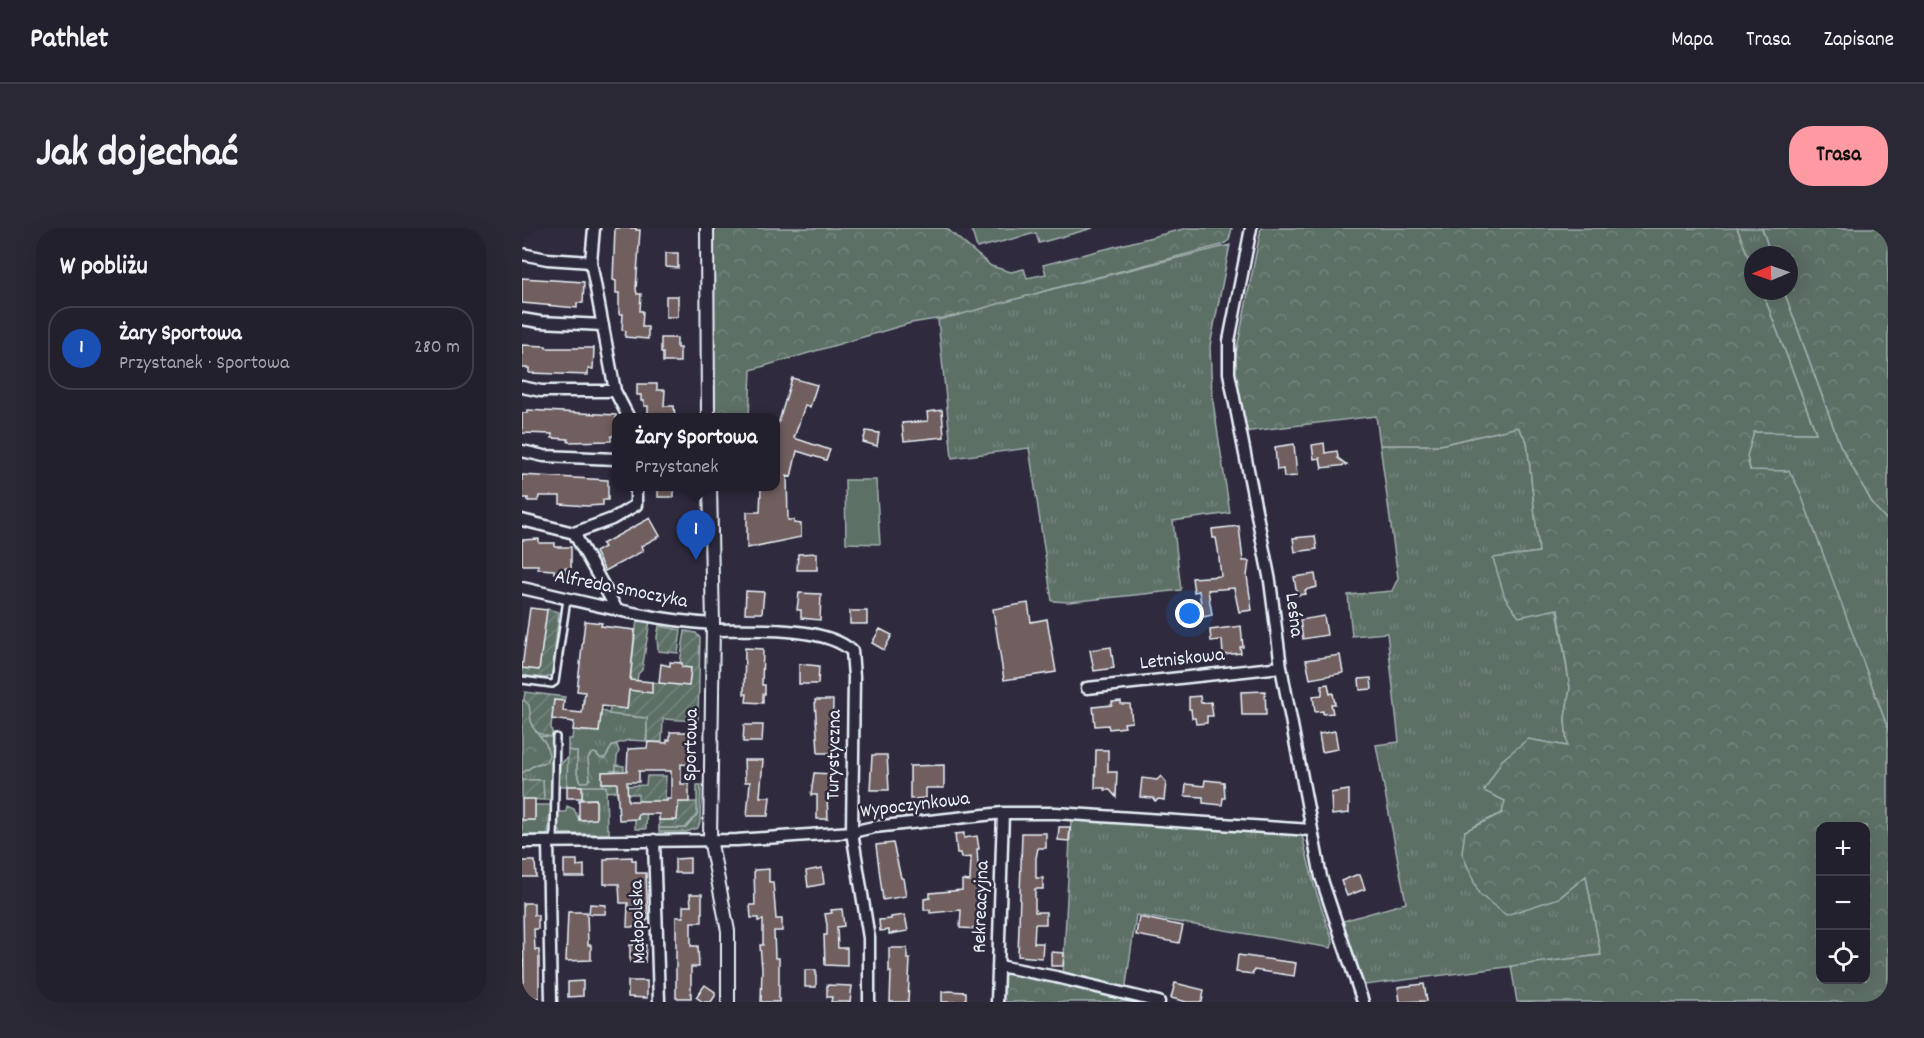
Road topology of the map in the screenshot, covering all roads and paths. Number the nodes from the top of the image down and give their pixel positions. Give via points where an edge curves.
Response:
1 (594, 228) edge
2 (707, 228) edge
3 (1251, 228) edge
4 (522, 254) edge
5 (591, 262) junction
6 (522, 319) edge
7 (603, 325) junction
8 (522, 387) edge
9 (615, 391) junction
10 (627, 413) edge
11 (708, 413) edge
12 (522, 451) edge
13 (612, 459) edge
14 (636, 491) edge
15 (710, 491) edge
16 (522, 520) edge
17 (574, 533) junction
18 (522, 588) edge
19 (567, 598) junction
20 (617, 610) junction
21 (713, 627) junction
22 (1281, 667) junction
23 (522, 680) edge
24 (1088, 688) dead end
25 (556, 737) dead end
26 (1003, 813) junction
27 (1311, 830) junction
28 (852, 832) junction
29 (710, 839) junction
30 (654, 840) junction
31 (522, 842) edge
32 (551, 842) junction
33 (999, 966) junction
34 (551, 1002) edge
35 (659, 1002) edge
36 (728, 1002) edge
37 (869, 1002) edge
38 (997, 1002) edge
39 (1159, 1002) edge
40 (1363, 1002) edge

1 - 5 street
2 - 11 street
3 - 22 street, Leśna via 1229,341 1229,374 1270,581
4 - 5 street
5 - 7 street
6 - 7 street
7 - 9 street
8 - 9 street via 542,391
9 - 10 street
12 - 13 street via 544,456
14 - 17 street via 636,506
15 - 21 street, Sportowa
16 - 17 street
17 - 20 street
18 - 19 street, Alfreda Smoczyka
19 - 20 street, Alfreda Smoczyka
19 - 23 lane via 555,682
20 - 21 street, Alfreda Smoczyka
21 - 28 street, Turystyczna via 792,630 836,641 852,651
21 - 29 street, Sportowa
22 - 24 street, Letniskowa
22 - 27 street, Leśna
25 - 32 lane
26 - 27 street, Wypoczynkowa
26 - 28 street, Wypoczynkowa
26 - 33 street, Rekreacyjna
27 - 40 street, Leśna via 1321,878
28 - 29 street, Wypoczynkowa
28 - 37 street, Turystyczna via 869,938
29 - 30 street, Wypoczynkowa
29 - 36 street, Sportowa via 729,944
30 - 32 street, Wypoczynkowa
30 - 35 street, Małopolska
31 - 32 street, Wypoczynkowa
32 - 34 street
33 - 38 street, Rekreacyjna
33 - 39 street

